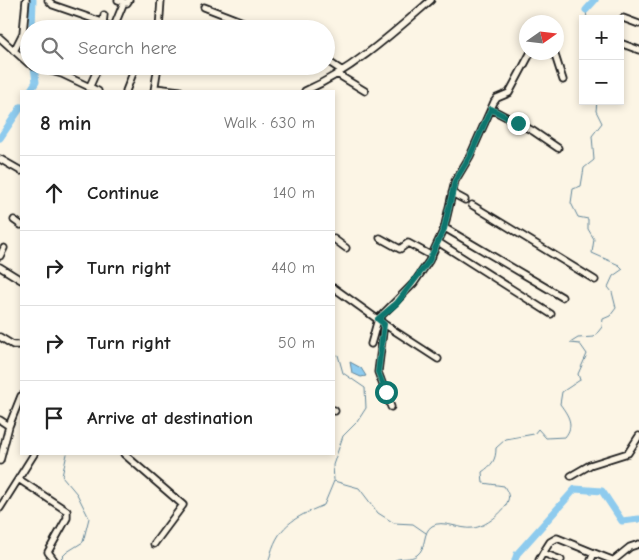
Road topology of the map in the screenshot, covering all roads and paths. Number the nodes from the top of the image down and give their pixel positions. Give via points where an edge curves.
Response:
1 (26, 0) edge
2 (48, 0) edge
3 (161, 0) edge
4 (431, 0) edge
5 (124, 1) edge
6 (204, 7) dead end
7 (104, 15) dead end
8 (624, 18) edge
9 (24, 20) edge
10 (96, 20) edge
11 (103, 20) edge
12 (116, 20) edge
13 (160, 20) edge
14 (238, 20) edge
15 (639, 24) edge
16 (0, 38) edge
17 (20, 39) edge
18 (624, 44) edge
19 (639, 50) edge
20 (14, 52) junction
21 (20, 57) edge
22 (527, 60) edge
23 (557, 60) edge
24 (335, 68) edge
25 (339, 72) junction
26 (335, 74) edge
27 (64, 75) edge
28 (95, 75) edge
29 (132, 75) edge
30 (157, 75) edge
31 (334, 75) edge
32 (563, 80) dead end
33 (89, 88) junction
34 (95, 90) edge
35 (126, 90) edge
36 (155, 90) edge
37 (307, 90) edge
38 (365, 91) dead end
39 (491, 109) junction
40 (558, 148) dead end
41 (0, 159) edge
42 (20, 170) edge
43 (452, 193) junction
44 (465, 200) dead end
45 (472, 204) dead end
46 (14, 220) dead end
47 (20, 224) edge
48 (445, 228) junction
49 (380, 238) dead end
50 (335, 241) edge
51 (438, 242) junction
52 (4, 248) dead end
53 (346, 248) dead end
54 (0, 256) edge
55 (432, 256) junction
56 (0, 267) edge
57 (20, 279) edge
58 (595, 280) dead end
59 (335, 289) edge
60 (562, 297) dead end
61 (551, 314) dead end
62 (378, 319) junction
63 (384, 324) junction
64 (0, 337) edge
65 (371, 344) dead end
66 (20, 346) edge
67 (438, 359) dead end
68 (20, 399) edge
69 (391, 407) dead end
70 (0, 420) edge
71 (10, 426) junction
72 (639, 436) edge
73 (33, 455) edge
74 (125, 455) edge
75 (1, 457) edge
76 (572, 476) dead end
77 (20, 480) junction
78 (0, 508) edge
79 (154, 544) dead end
80 (639, 544) edge
81 (543, 553) junction
82 (594, 553) junction
83 (54, 560) edge
84 (539, 560) edge
85 (561, 560) edge
86 (591, 560) edge
87 (613, 560) edge

1 - 9 street
2 - 10 street via 53,5
3 - 13 street
4 - 25 street
5 - 12 street
6 - 14 street
7 - 11 street
8 - 15 street
16 - 20 street
17 - 20 street
18 - 19 street
20 - 21 street
22 - 39 street via 510,93 497,98
23 - 32 street
24 - 25 street
25 - 26 street
25 - 38 street
27 - 33 street
28 - 33 street
29 - 35 street
30 - 36 street
31 - 37 street
33 - 34 street
39 - 40 street via 534,131
39 - 43 street
41 - 42 street
43 - 44 street
43 - 48 street
45 - 58 street
46 - 47 street
48 - 51 street
48 - 60 street
49 - 55 street via 400,249 408,243
50 - 53 street
51 - 55 street
51 - 61 street
52 - 54 street
55 - 62 street via 414,282
56 - 57 street
59 - 62 street
62 - 63 street
62 - 65 street
63 - 67 street
63 - 69 street via 378,372
64 - 66 street
68 - 71 street
70 - 71 street
71 - 75 street
72 - 76 street via 628,453 590,465
73 - 77 street
74 - 79 street via 183,505
77 - 78 street
77 - 83 street via 67,511 67,518 48,552
80 - 87 street
81 - 82 street via 557,538
81 - 84 street
81 - 85 street
82 - 86 street
82 - 87 street

